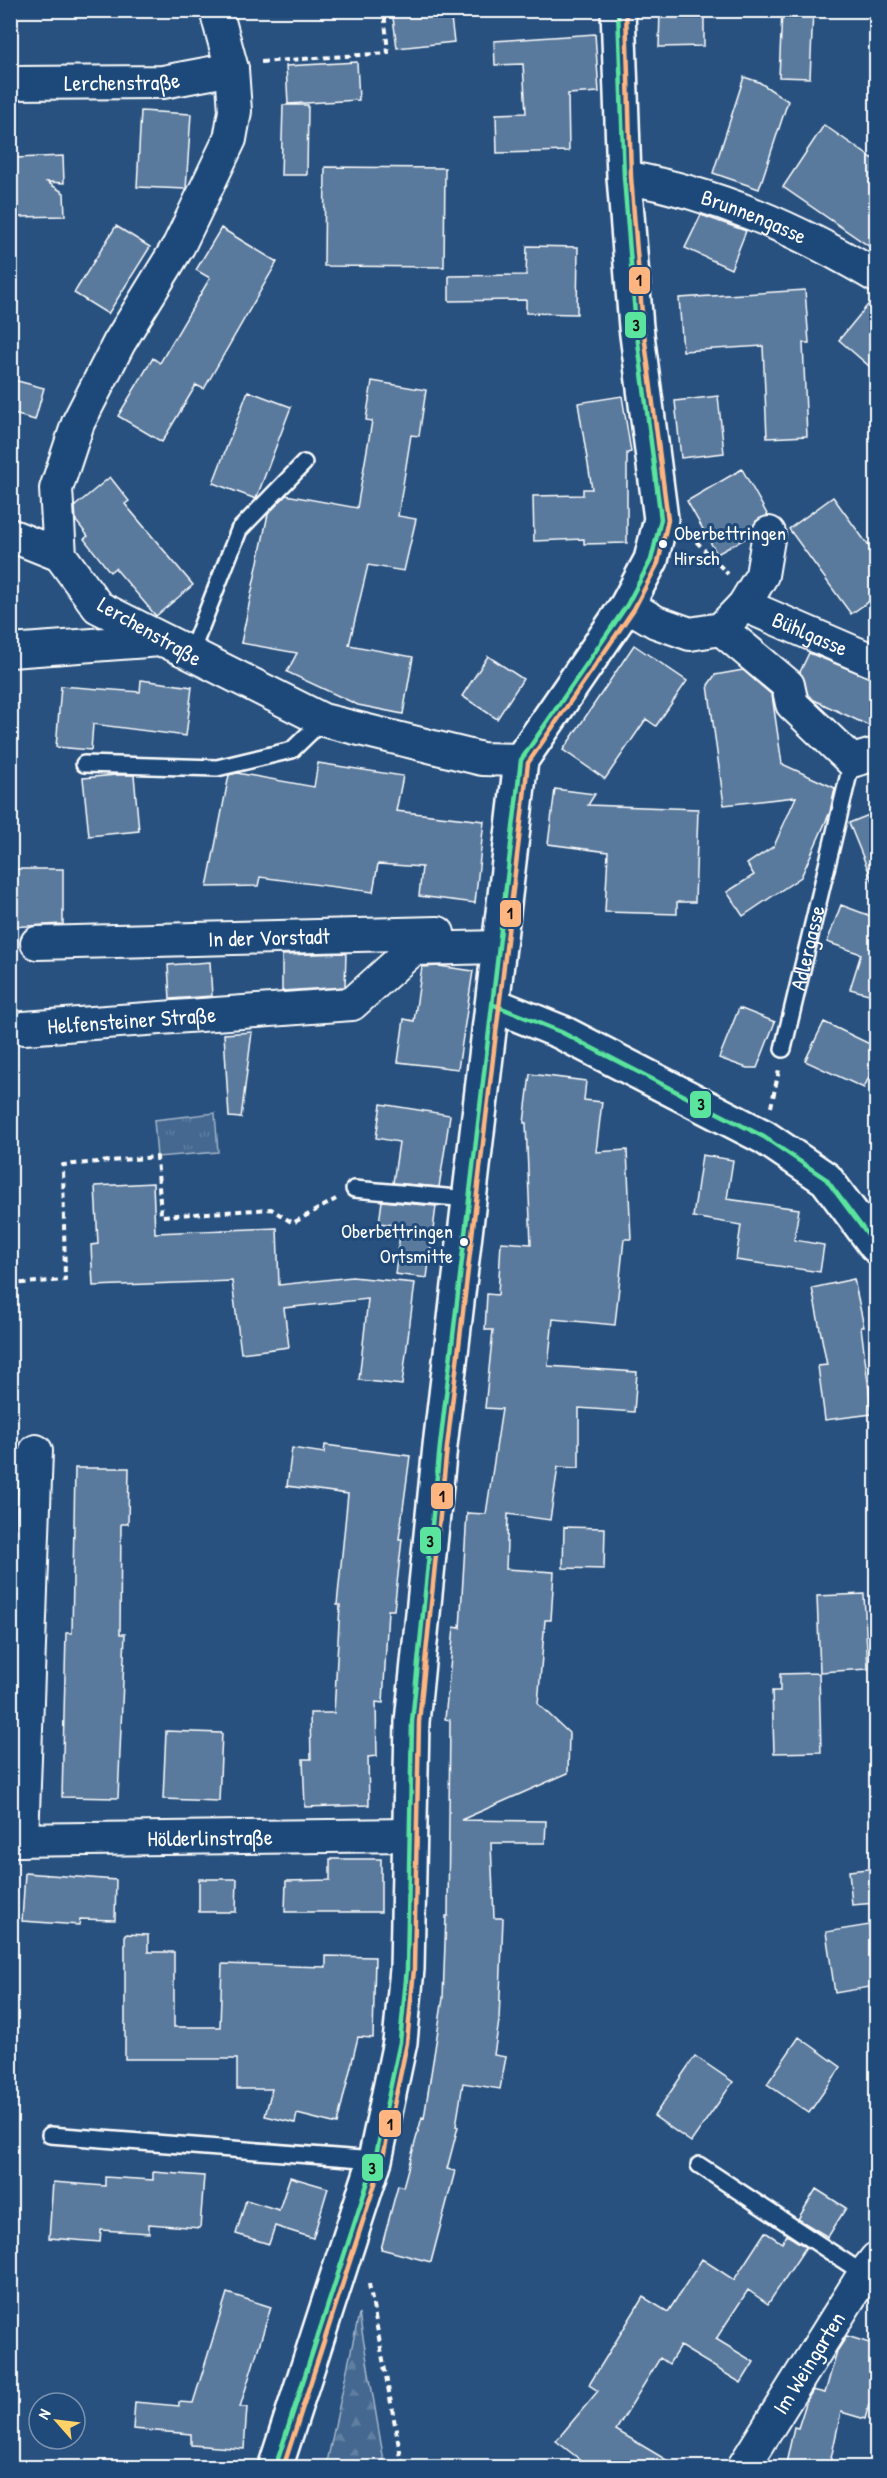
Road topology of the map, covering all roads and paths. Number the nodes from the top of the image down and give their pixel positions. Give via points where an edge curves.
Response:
1 (216, 10) edge
2 (384, 10) edge
3 (617, 10) edge
4 (231, 67) junction
5 (10, 83) edge
6 (624, 177) junction
7 (876, 276) edge
8 (304, 463) dead end
9 (659, 505) junction
10 (769, 533) dead end
11 (10, 535) edge
12 (60, 555) junction
13 (746, 600) junction
14 (627, 605) junction
15 (721, 629) junction
16 (161, 640) junction
17 (10, 651) edge
18 (190, 655) junction
19 (876, 662) edge
20 (323, 720) junction
21 (864, 758) edge
22 (521, 760) junction
23 (84, 764) dead end
24 (500, 939) junction
25 (37, 943) dead end
26 (494, 1005) junction
27 (24, 1028) dead end
28 (783, 1049) joint
29 (764, 1137) junction
30 (354, 1189) joint
31 (469, 1199) junction
32 (876, 1246) edge
33 (10, 1284) edge
34 (36, 1451) dead end
35 (410, 1835) junction
36 (16, 1840) edge
37 (50, 2135) dead end
38 (375, 2160) junction
39 (699, 2165) dead end
40 (343, 2261) junction
41 (870, 2267) edge
42 (275, 2468) edge
43 (403, 2468) edge
44 (743, 2468) edge

1 - 4 street
2 - 4 path via 388,53
3 - 6 street
4 - 5 street, Lerchenstraße via 163,82
4 - 12 street via 235,111 230,140 179,245 119,343 78,423 56,489
6 - 7 street, Brunnengasse via 672,186 745,209 812,239
6 - 9 street via 636,327
8 - 18 lane via 239,530
9 - 13 path
9 - 14 street via 661,519 651,560
10 - 13 street, Bühlgasse via 762,574
11 - 12 street
12 - 16 street, Lerchenstraße via 98,607
13 - 15 street, Bühlgasse
13 - 19 street, Bühlgasse
14 - 15 street via 656,622 690,634
14 - 22 street
15 - 21 street, Adlergasse via 788,685 792,704
16 - 17 street
16 - 18 street, Lerchenstraße
18 - 20 street, Lerchenstraße
20 - 22 street, Lerchenstraße via 482,759
20 - 23 lane via 292,750 217,768
21 - 28 lane, Adlergasse
22 - 24 street
24 - 25 street, In der Vorstadt
24 - 26 street
24 - 27 street, Helfensteiner Straße via 413,949 352,1004
26 - 29 street via 561,1032
26 - 31 street
28 - 29 path
29 - 32 street via 826,1179
30 - 31 lane
30 - 33 path via 293,1223 271,1209 161,1216 158,1157 63,1165 65,1280
31 - 35 street via 412,1722
34 - 36 street
35 - 36 street, Hölderlinstraße
35 - 38 street via 407,1969 400,2042
37 - 38 lane
38 - 40 street
39 - 41 lane
40 - 42 street
40 - 43 path via 365,2271
41 - 44 street, Im Weingarten

